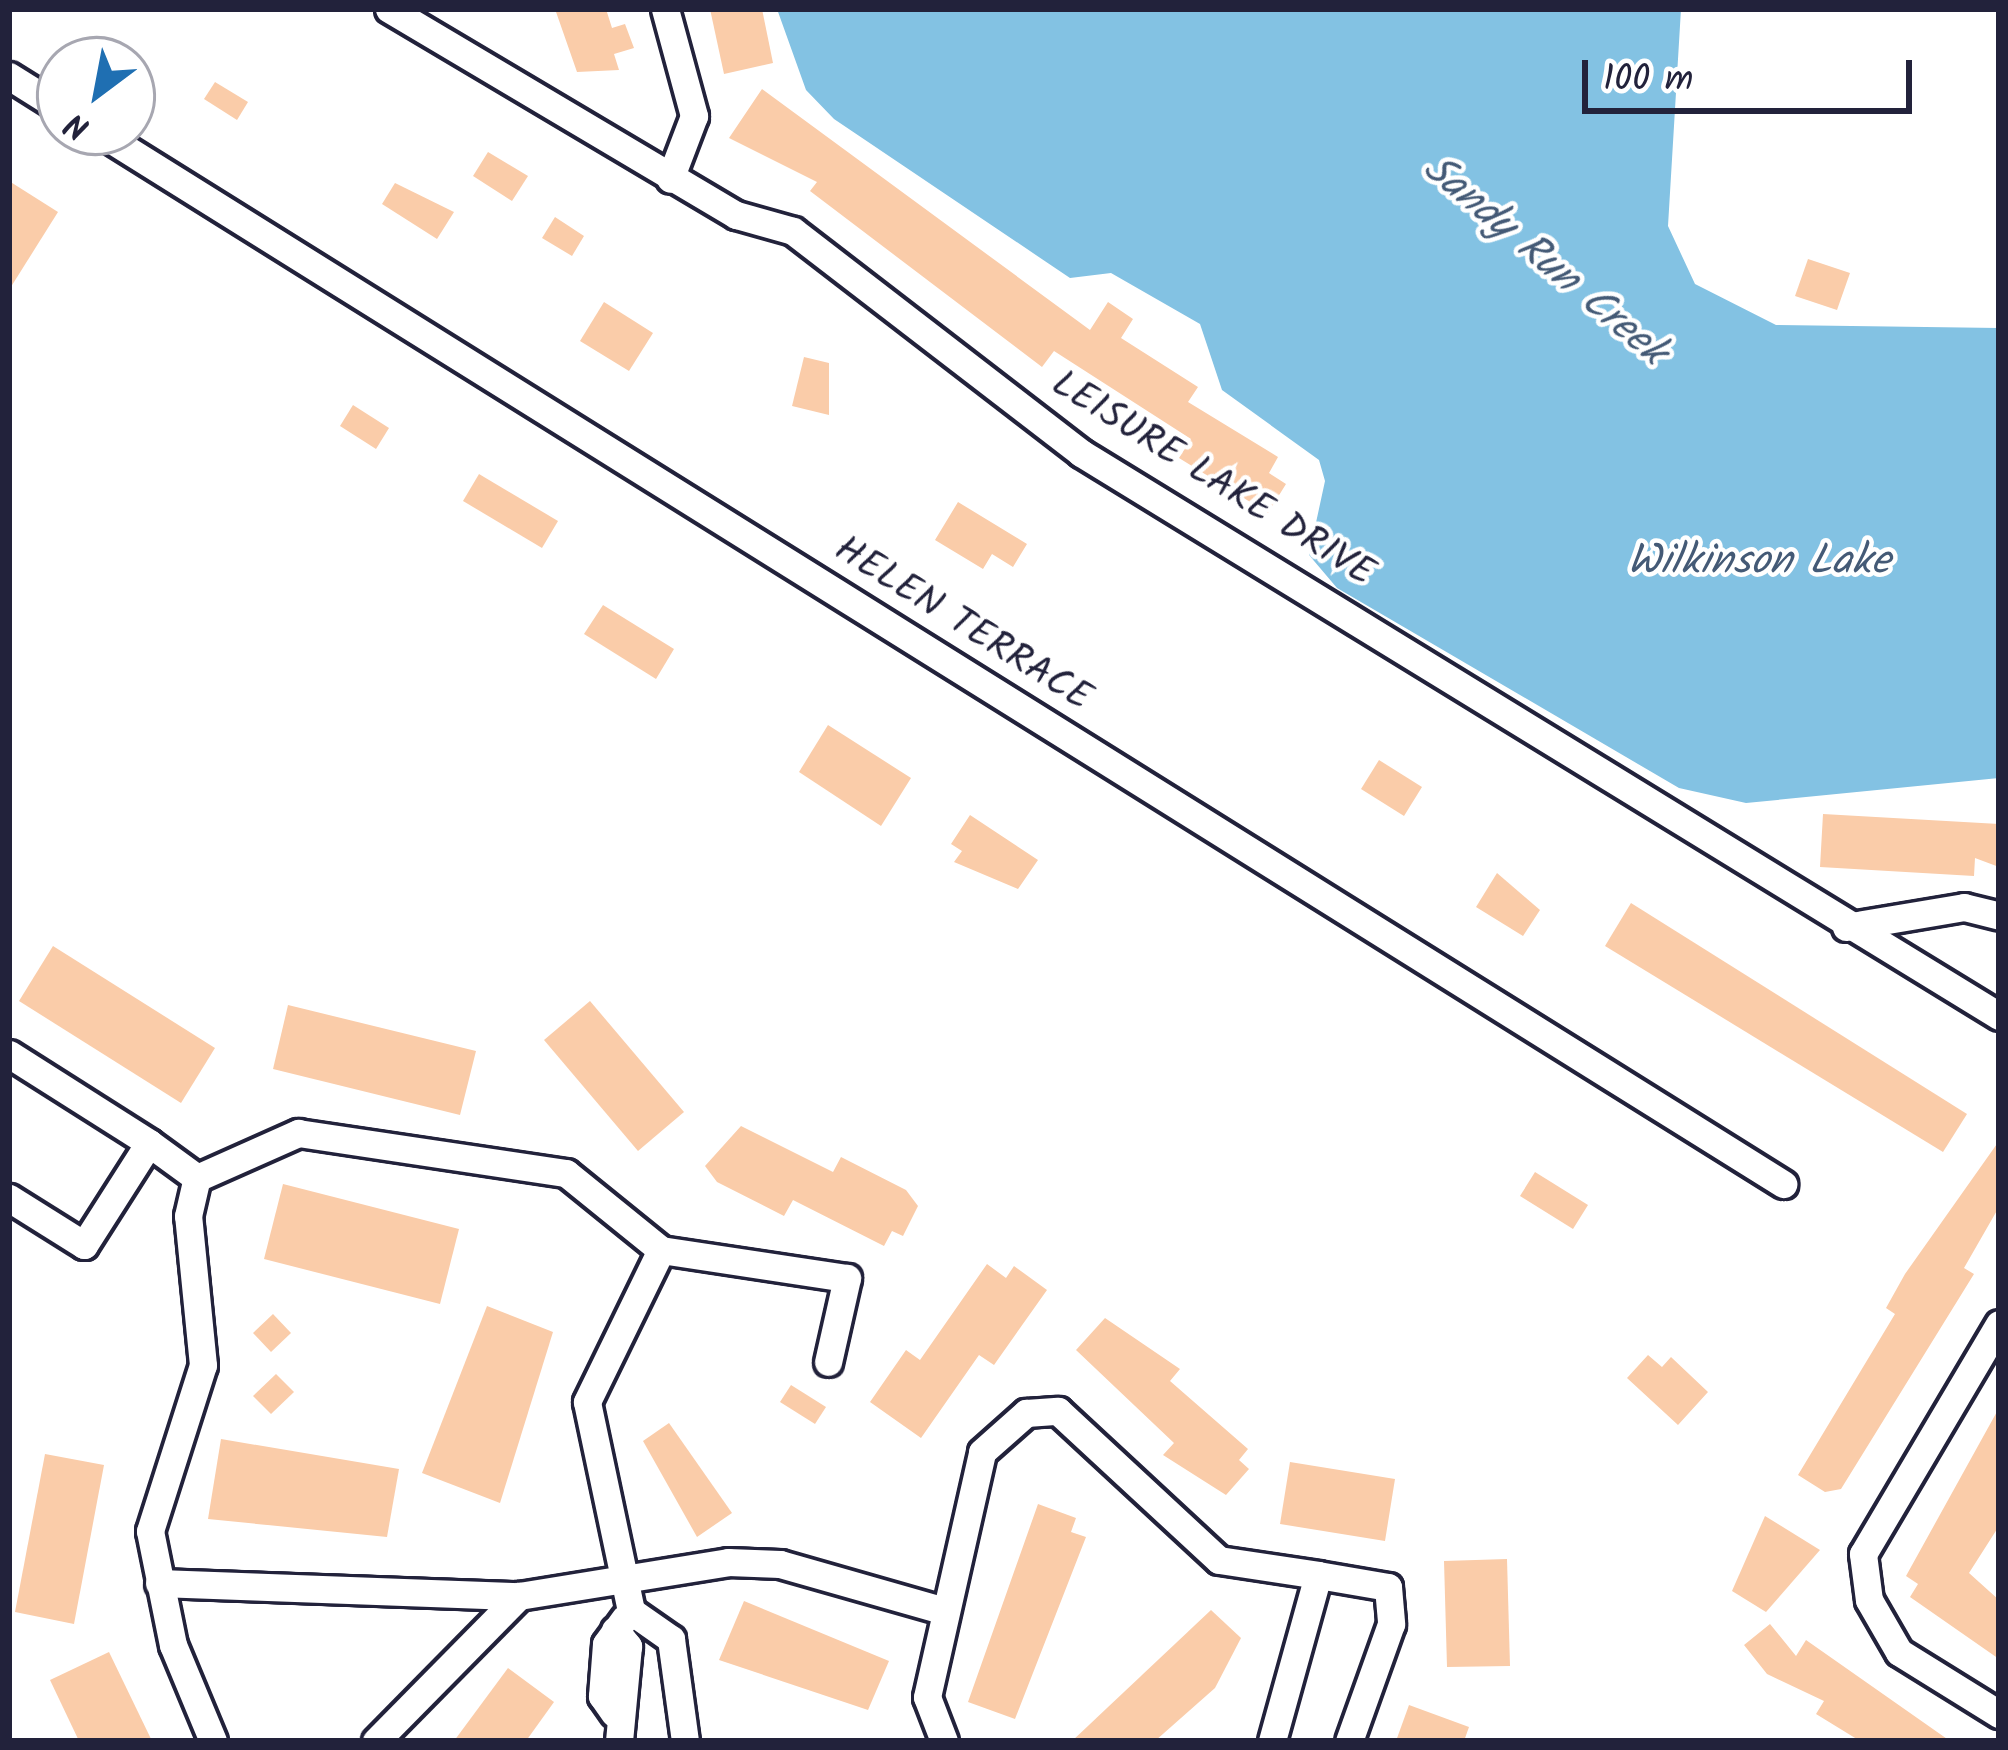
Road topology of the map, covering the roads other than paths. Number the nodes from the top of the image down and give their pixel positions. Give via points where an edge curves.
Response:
1 (389, 9) edge
2 (665, 9) edge
3 (9, 76) edge
4 (36, 93) edge
5 (137, 156) edge
6 (670, 179) junction
7 (1999, 916) edge
8 (1846, 927) junction
9 (1999, 1016) edge
10 (9, 1054) edge
11 (149, 1143) junction
12 (196, 1178) junction
13 (1783, 1184) dead end
14 (9, 1198) edge
15 (661, 1250) junction
16 (1999, 1324) edge
17 (828, 1362) dead end
18 (1318, 1575) junction
19 (159, 1583) junction
20 (626, 1583) junction
21 (519, 1596) junction
22 (945, 1611) junction
23 (623, 1620) junction
24 (1999, 1714) edge
25 (617, 1727) edge
26 (1284, 1739) edge
27 (213, 1741) edge
28 (376, 1741) edge
29 (685, 1741) edge
30 (944, 1741) edge
31 (1349, 1741) edge

1 - 6 street, LEISURE LAKE DRIVE
2 - 6 street via 694,116
3 - 4 street
5 - 13 street, HELEN TERRACE
6 - 8 street, LEISURE LAKE DRIVE via 793,231 1082,453 1561,738
7 - 8 street via 1964,908
8 - 9 street, LEISURE LAKE DRIVE
10 - 11 street
11 - 12 street
11 - 14 street via 84,1245
12 - 15 street via 298,1133 330,1135 566,1173
12 - 19 street via 188,1216 203,1365 150,1531
15 - 17 street via 848,1278
15 - 20 street via 587,1402
16 - 24 street via 1863,1554 1869,1600 1899,1652
18 - 22 street via 1219,1560 1058,1411 1026,1414 982,1452
18 - 26 street
18 - 31 street via 1388,1587 1391,1624
19 - 21 street
19 - 27 street
20 - 21 street
20 - 22 street via 780,1564
20 - 23 street
21 - 28 street
22 - 30 street via 926,1697
23 - 25 street via 628,1697
23 - 29 street via 671,1639

